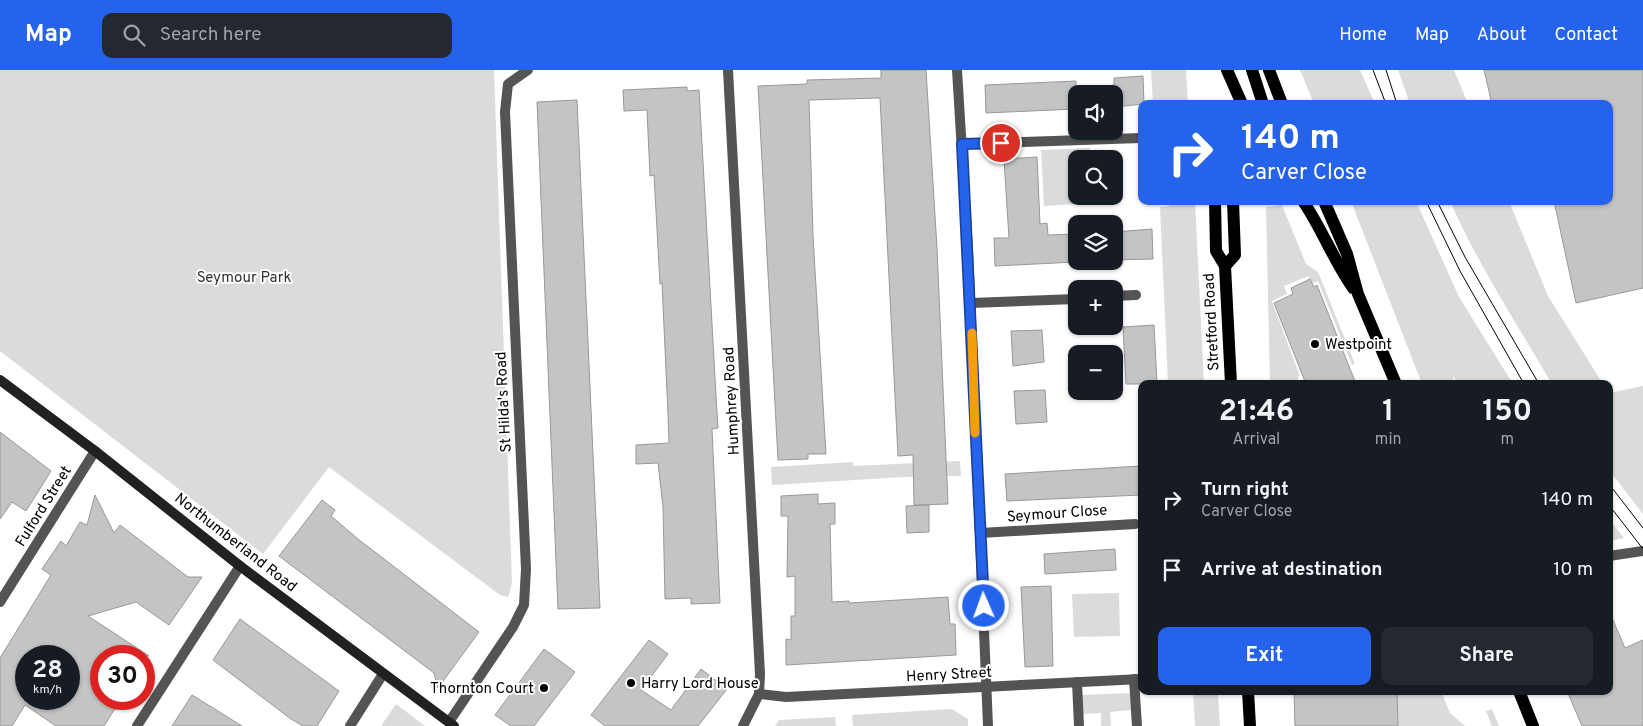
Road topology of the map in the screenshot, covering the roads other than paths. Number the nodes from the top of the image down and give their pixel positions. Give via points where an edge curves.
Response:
1 (528, 70) edge
2 (728, 70) edge
3 (957, 70) edge
4 (1227, 70) edge
5 (1252, 70) edge
6 (1269, 70) edge
7 (1237, 100) edge
8 (1262, 100) edge
9 (1280, 100) edge
10 (1138, 138) edge
11 (962, 144) junction
12 (1215, 205) edge
13 (1233, 205) edge
14 (1306, 205) edge
15 (1326, 205) edge
16 (1225, 266) junction
17 (1358, 294) junction
18 (1136, 295) dead end
19 (1123, 296) edge
20 (1068, 299) edge
21 (971, 303) junction
22 (0, 380) edge
23 (1230, 380) edge
24 (1394, 380) edge
25 (95, 451) junction
26 (1135, 524) dead end
27 (982, 533) junction
28 (1643, 551) edge
29 (1613, 555) edge
30 (240, 566) junction
31 (0, 602) edge
32 (383, 674) junction
33 (1138, 679) edge
34 (1077, 682) junction
35 (986, 687) junction
36 (759, 694) junction
37 (1248, 695) edge
38 (1521, 695) edge
39 (452, 724) edge
40 (137, 726) edge
41 (350, 726) edge
42 (743, 726) edge
43 (988, 726) edge
44 (1079, 726) edge
45 (1137, 726) edge
46 (1250, 726) edge
47 (1533, 726) edge

1 - 39 street, St Hilda's Road via 508,84 505,112 525,559 524,605
2 - 36 street, Humphrey Road via 756,583
3 - 11 street
4 - 7 main road
5 - 8 main road
6 - 9 main road
10 - 11 street
11 - 21 street
12 - 16 main road, Stretford Road via 1216,251
13 - 16 main road via 1235,255
14 - 17 main road via 1319,225 1336,264
15 - 17 main road via 1348,254
16 - 23 main road, Stretford Road
17 - 24 main road
18 - 19 street
20 - 21 street
21 - 27 street
22 - 25 main road, Northumberland Road
25 - 30 main road, Northumberland Road
25 - 31 street, Fulford Street
26 - 27 street, Seymour Close
27 - 35 street
28 - 29 street
30 - 32 main road, Northumberland Road
30 - 40 street
32 - 39 main road, Northumberland Road
32 - 41 street
33 - 34 street, Henry Street
33 - 45 street
34 - 35 street, Henry Street
34 - 44 street
35 - 36 street, Henry Street via 786,697
35 - 43 street
36 - 42 street, Humphrey Road
37 - 46 main road
38 - 47 main road

